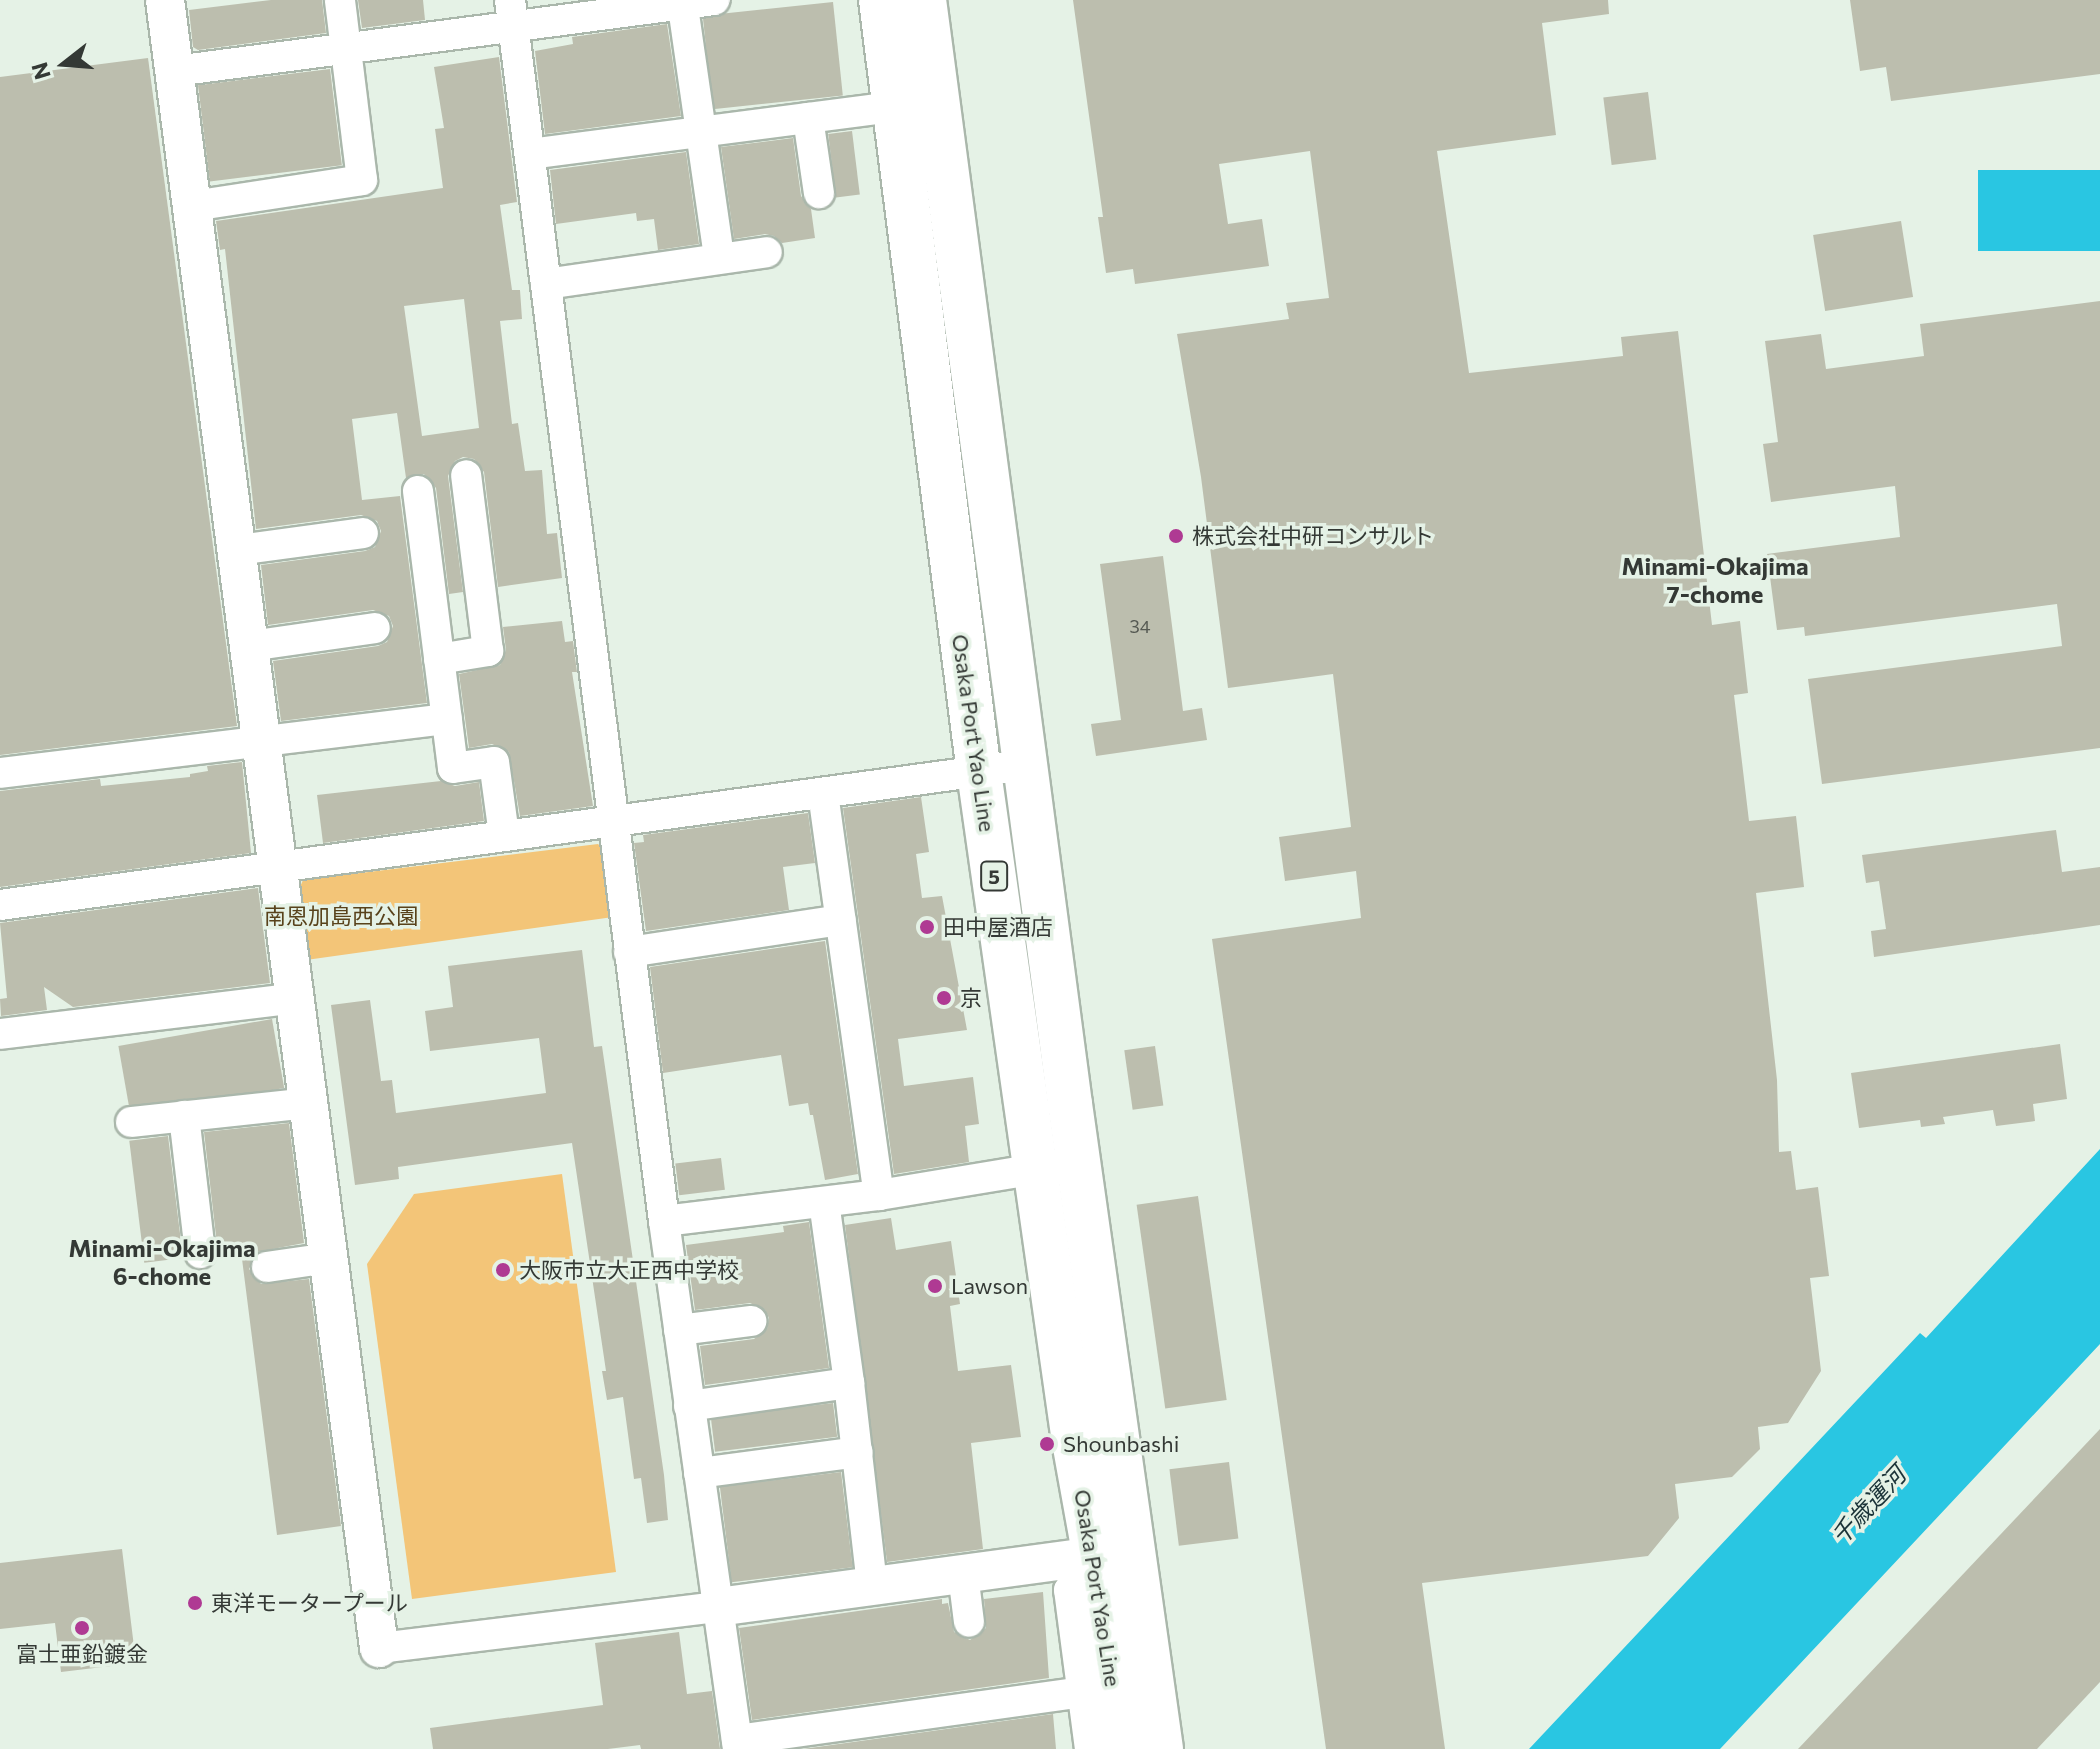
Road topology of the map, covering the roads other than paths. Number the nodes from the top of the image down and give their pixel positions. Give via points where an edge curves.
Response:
1 (165, 0) edge
2 (340, 0) edge
3 (714, 0) edge
4 (881, 0) edge
5 (924, 0) edge
6 (683, 2) edge
7 (512, 14) edge
8 (346, 50) junction
9 (175, 71) junction
10 (894, 107) junction
11 (808, 118) junction
12 (701, 132) junction
13 (530, 154) junction
14 (819, 193) dead end
15 (193, 206) junction
16 (767, 252) dead end
17 (719, 258) junction
18 (546, 284) junction
19 (466, 475) dead end
20 (418, 491) dead end
21 (363, 533) dead end
22 (238, 550) junction
23 (375, 628) dead end
24 (250, 646) junction
25 (439, 659) junction
26 (447, 719) junction
27 (262, 739) junction
28 (1025, 765) junction
29 (979, 772) junction
30 (0, 773) edge
31 (823, 793) junction
32 (613, 819) junction
33 (504, 835) junction
34 (277, 868) junction
35 (0, 905) edge
36 (841, 920) junction
37 (629, 952) junction
38 (296, 998) junction
39 (0, 1034) edge
40 (309, 1103) junction
41 (184, 1116) junction
42 (131, 1122) dead end
43 (1057, 1166) junction
44 (879, 1195) junction
45 (824, 1202) junction
46 (664, 1221) junction
47 (200, 1253) dead end
48 (329, 1258) junction
49 (267, 1267) dead end
50 (751, 1321) dead end
51 (679, 1330) junction
52 (849, 1383) junction
53 (689, 1406) junction
54 (858, 1452) junction
55 (699, 1473) junction
56 (1114, 1553) junction
57 (963, 1574) junction
58 (872, 1586) junction
59 (718, 1607) junction
60 (969, 1622) dead end
61 (379, 1648) joint
62 (1082, 1692) junction
63 (737, 1744) edge
64 (1090, 1749) edge
65 (1122, 1749) edge
66 (1161, 1749) edge

1 - 9 street
2 - 8 street
3 - 6 street
4 - 10 main road, Osaka Port Yao Line / 5
5 - 28 main road, Osaka Port Yao Line / 5
6 - 7 street
6 - 12 street
7 - 8 street
7 - 13 street
8 - 9 street
8 - 15 street via 362,180
9 - 15 street
10 - 11 street
10 - 29 main road, Osaka Port Yao Line / 5
11 - 12 street
11 - 14 street
12 - 13 street
12 - 17 street
13 - 18 street
15 - 22 street
16 - 17 street
17 - 18 street
18 - 32 street
19 - 25 street via 488,651
20 - 25 street
21 - 22 street
22 - 24 street
23 - 24 street
24 - 27 street
25 - 26 street
26 - 27 street
26 - 33 street via 453,768 494,762
27 - 30 street
27 - 34 street
28 - 29 street
28 - 43 main road, Osaka Port Yao Line / 5
29 - 31 street
29 - 43 main road, Osaka Port Yao Line / 5
31 - 32 street
31 - 36 street
32 - 33 street
32 - 37 street
33 - 34 street
34 - 35 street
34 - 38 street
36 - 37 street
36 - 44 street
37 - 46 street
38 - 39 street
38 - 40 street
40 - 41 street
40 - 48 street
41 - 42 street
41 - 47 street
43 - 44 street
43 - 56 main road, Osaka Port Yao Line / 5
44 - 45 street
45 - 46 street
45 - 52 street
46 - 51 street
48 - 49 street
48 - 61 street
50 - 51 street
51 - 53 street
52 - 53 street
52 - 54 street
53 - 55 street
54 - 55 street
54 - 58 street
55 - 59 street
56 - 57 street
56 - 62 street via 1069,1590
56 - 65 main road, Osaka Port Yao Line / 5
56 - 66 main road, Osaka Port Yao Line / 5
57 - 58 street
57 - 60 street
58 - 59 street
59 - 61 street
59 - 63 street
62 - 63 street
62 - 64 street

